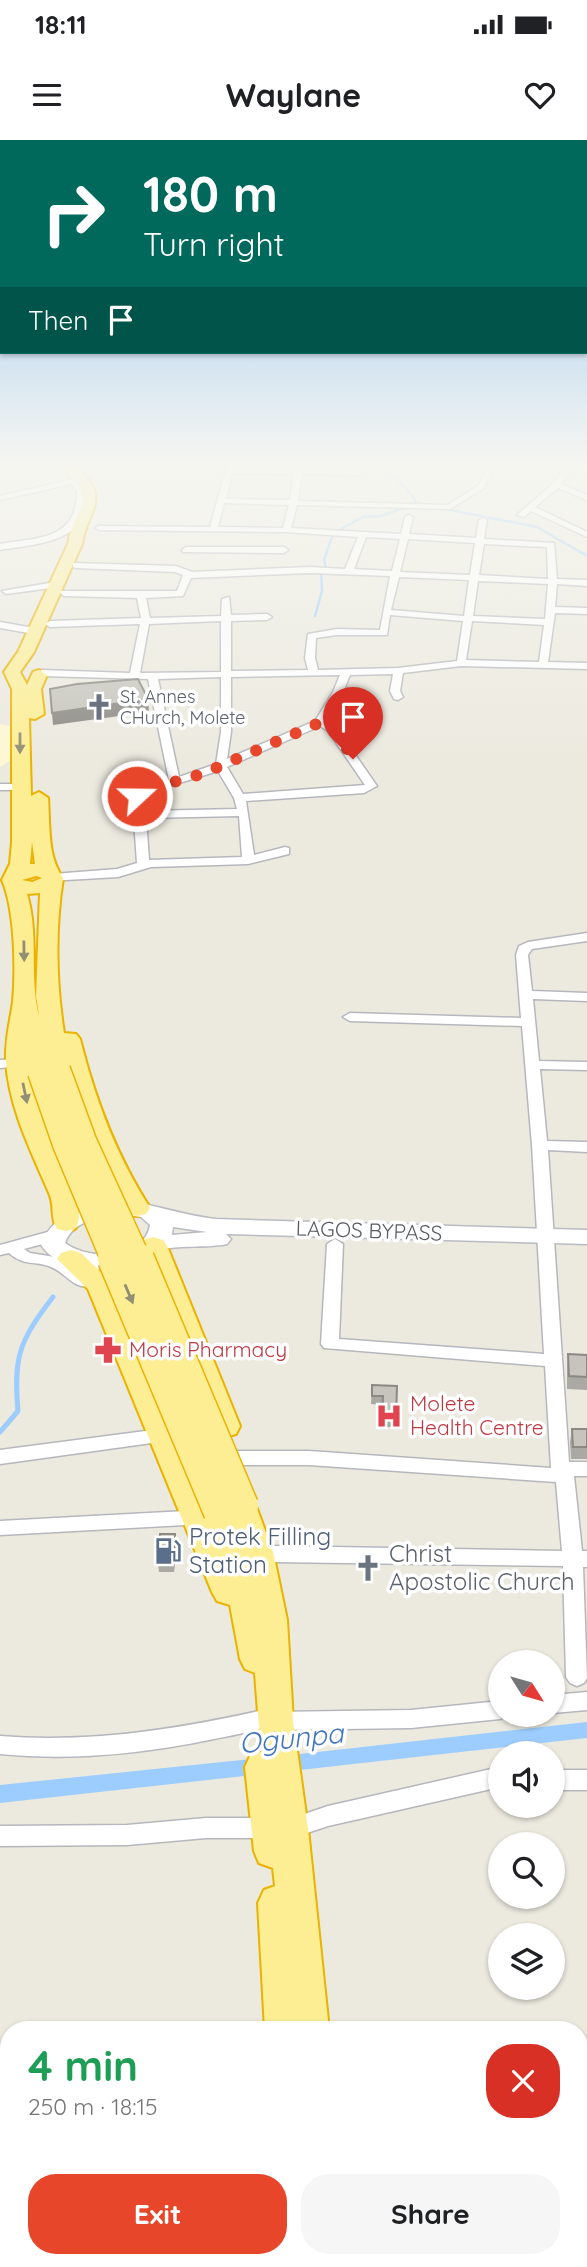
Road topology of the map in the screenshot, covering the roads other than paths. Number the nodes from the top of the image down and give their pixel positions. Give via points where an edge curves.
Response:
1 (68, 564) edge
2 (178, 564) edge
3 (352, 564) edge
4 (398, 564) edge
5 (475, 564) edge
6 (552, 564) edge
7 (76, 565) joint
8 (176, 569) junction
9 (349, 572) junction
10 (188, 574) junction
11 (395, 575) junction
12 (472, 578) junction
13 (550, 582) junction
14 (587, 583) edge
15 (60, 589) junction
16 (6, 591) dead end
17 (141, 595) junction
18 (226, 599) dead end
19 (549, 610) junction
20 (587, 611) edge
21 (386, 612) junction
22 (267, 617) dead end
23 (225, 619) junction
24 (467, 619) junction
25 (145, 621) junction
26 (550, 622) junction
27 (50, 624) junction
28 (0, 625) edge
29 (34, 631) junction
30 (461, 663) junction
31 (543, 665) junction
32 (587, 666) edge
33 (398, 671) junction
34 (40, 672) junction
35 (346, 672) junction
36 (314, 673) junction
37 (14, 674) junction
38 (225, 674) junction
39 (152, 675) junction
40 (134, 676) junction
41 (398, 697) dead end
42 (319, 723) junction
43 (221, 766) junction
44 (176, 782) junction
45 (0, 787) edge
46 (20, 787) junction
47 (240, 798) junction
48 (244, 812) junction
49 (140, 815) junction
50 (285, 851) dead end
51 (248, 860) junction
52 (143, 864) junction
53 (50, 878) junction
54 (14, 881) junction
55 (587, 937) edge
56 (524, 995) junction
57 (587, 997) edge
58 (36, 999) junction
59 (350, 1017) dead end
60 (528, 1022) junction
61 (532, 1065) junction
62 (587, 1066) edge
63 (29, 1067) edge
64 (540, 1145) junction
65 (587, 1147) edge
66 (145, 1211) junction
67 (587, 1237) edge
68 (63, 1242) junction
69 (545, 1243) junction
70 (335, 1244) junction
71 (155, 1245) junction
72 (5, 1250) edge
73 (587, 1252) edge
74 (555, 1362) junction
75 (134, 1364) junction
76 (153, 1437) junction
77 (0, 1457) edge
78 (238, 1458) junction
79 (587, 1469) edge
80 (562, 1473) junction
81 (211, 1514) junction
82 (0, 1528) edge
83 (273, 1554) junction
84 (580, 1559) edge
85 (265, 1650) junction
86 (577, 1678) dead end
87 (587, 1700) edge
88 (565, 1703) edge
89 (488, 1711) edge
90 (268, 1728) junction
91 (0, 1745) edge
92 (488, 1780) edge
93 (565, 1780) edge
94 (587, 1780) edge
95 (278, 1823) junction
96 (0, 1836) edge
97 (285, 2021) edge
98 (307, 2021) edge

1 - 15 highway
2 - 8 street
3 - 9 street
4 - 11 street
5 - 12 street
6 - 13 street
7 - 8 street
7 - 15 highway
8 - 10 street
9 - 10 street
9 - 11 street
10 - 17 street via 180,594
11 - 12 street
11 - 21 street
12 - 13 street
12 - 24 street
13 - 14 street
13 - 19 street
15 - 16 street
15 - 17 street
15 - 27 highway
15 - 29 highway
17 - 25 street
18 - 23 street
19 - 20 street
19 - 26 street
21 - 24 street
21 - 36 street via 384,633 311,636
22 - 23 street
23 - 25 street
23 - 38 street
24 - 26 street
24 - 30 street
25 - 27 street
25 - 40 street
26 - 31 street
27 - 34 highway via 36,659
28 - 29 street
29 - 37 highway
30 - 31 street
30 - 33 street
31 - 32 street
33 - 35 street
33 - 41 street
34 - 37 highway via 26,667
34 - 40 street
34 - 53 highway via 33,689 41,841
35 - 36 street
35 - 42 street
36 - 38 street
37 -> 46 highway via 20,689
38 - 39 street
38 - 43 street via 226,732
39 - 40 street
39 - 44 street
42 - 43 street
42 - 47 street via 332,729 370,783 369,788
43 - 44 street
43 - 47 street
44 - 49 street via 138,792
45 - 46 street
46 - 54 highway via 22,853
47 - 48 street
48 - 49 street
48 - 51 street
49 - 52 street
50 - 51 street
51 - 52 street
52 - 53 street via 110,874
53 - 54 highway via 32,888
53 - 58 highway
54 -> 58 highway
55 - 56 street via 524,949
56 - 57 street
56 - 60 street
58 - 63 highway
58 - 63 highway via 18,1030
58 - 66 highway via 65,1026 93,1125 123,1188
59 - 60 street
60 - 61 street
61 - 62 street
61 - 64 street
63 -> 68 highway via 33,1129 66,1201
63 - 81 highway, bridge via 65,1144
64 - 65 street
64 - 69 street
66 - 68 main road via 96,1212
66 - 69 main road, LAGOS BYPASS via 216,1226
66 - 71 main road via 162,1223
67 - 69 main road, LAGOS BYPASS
68 - 71 main road, LAGOS BYPASS via 110,1262
68 - 72 street via 21,1253
68 - 75 highway via 100,1285
69 - 70 main road, LAGOS BYPASS
69 - 73 main road, LAGOS BYPASS
69 - 74 street
70 - 71 main road, LAGOS BYPASS via 207,1239
70 - 74 street via 330,1344
71 - 78 highway
72 - 75 street via 55,1262 85,1283
74 - 80 street
75 - 76 street
75 - 81 highway
76 - 77 street
76 - 81 street
78 - 80 street
78 - 83 highway
79 - 80 street
80 - 84 street
81 - 82 street
81 - 85 highway
83 - 84 street
83 - 85 highway via 278,1608
84 - 86 street
85 - 90 highway
87 - 88 street
89 - 90 street
90 - 91 street via 112,1745
90 - 95 highway
92 - 95 street
93 - 94 street
95 - 96 street via 128,1835
95 - 97 highway
95 - 98 highway

